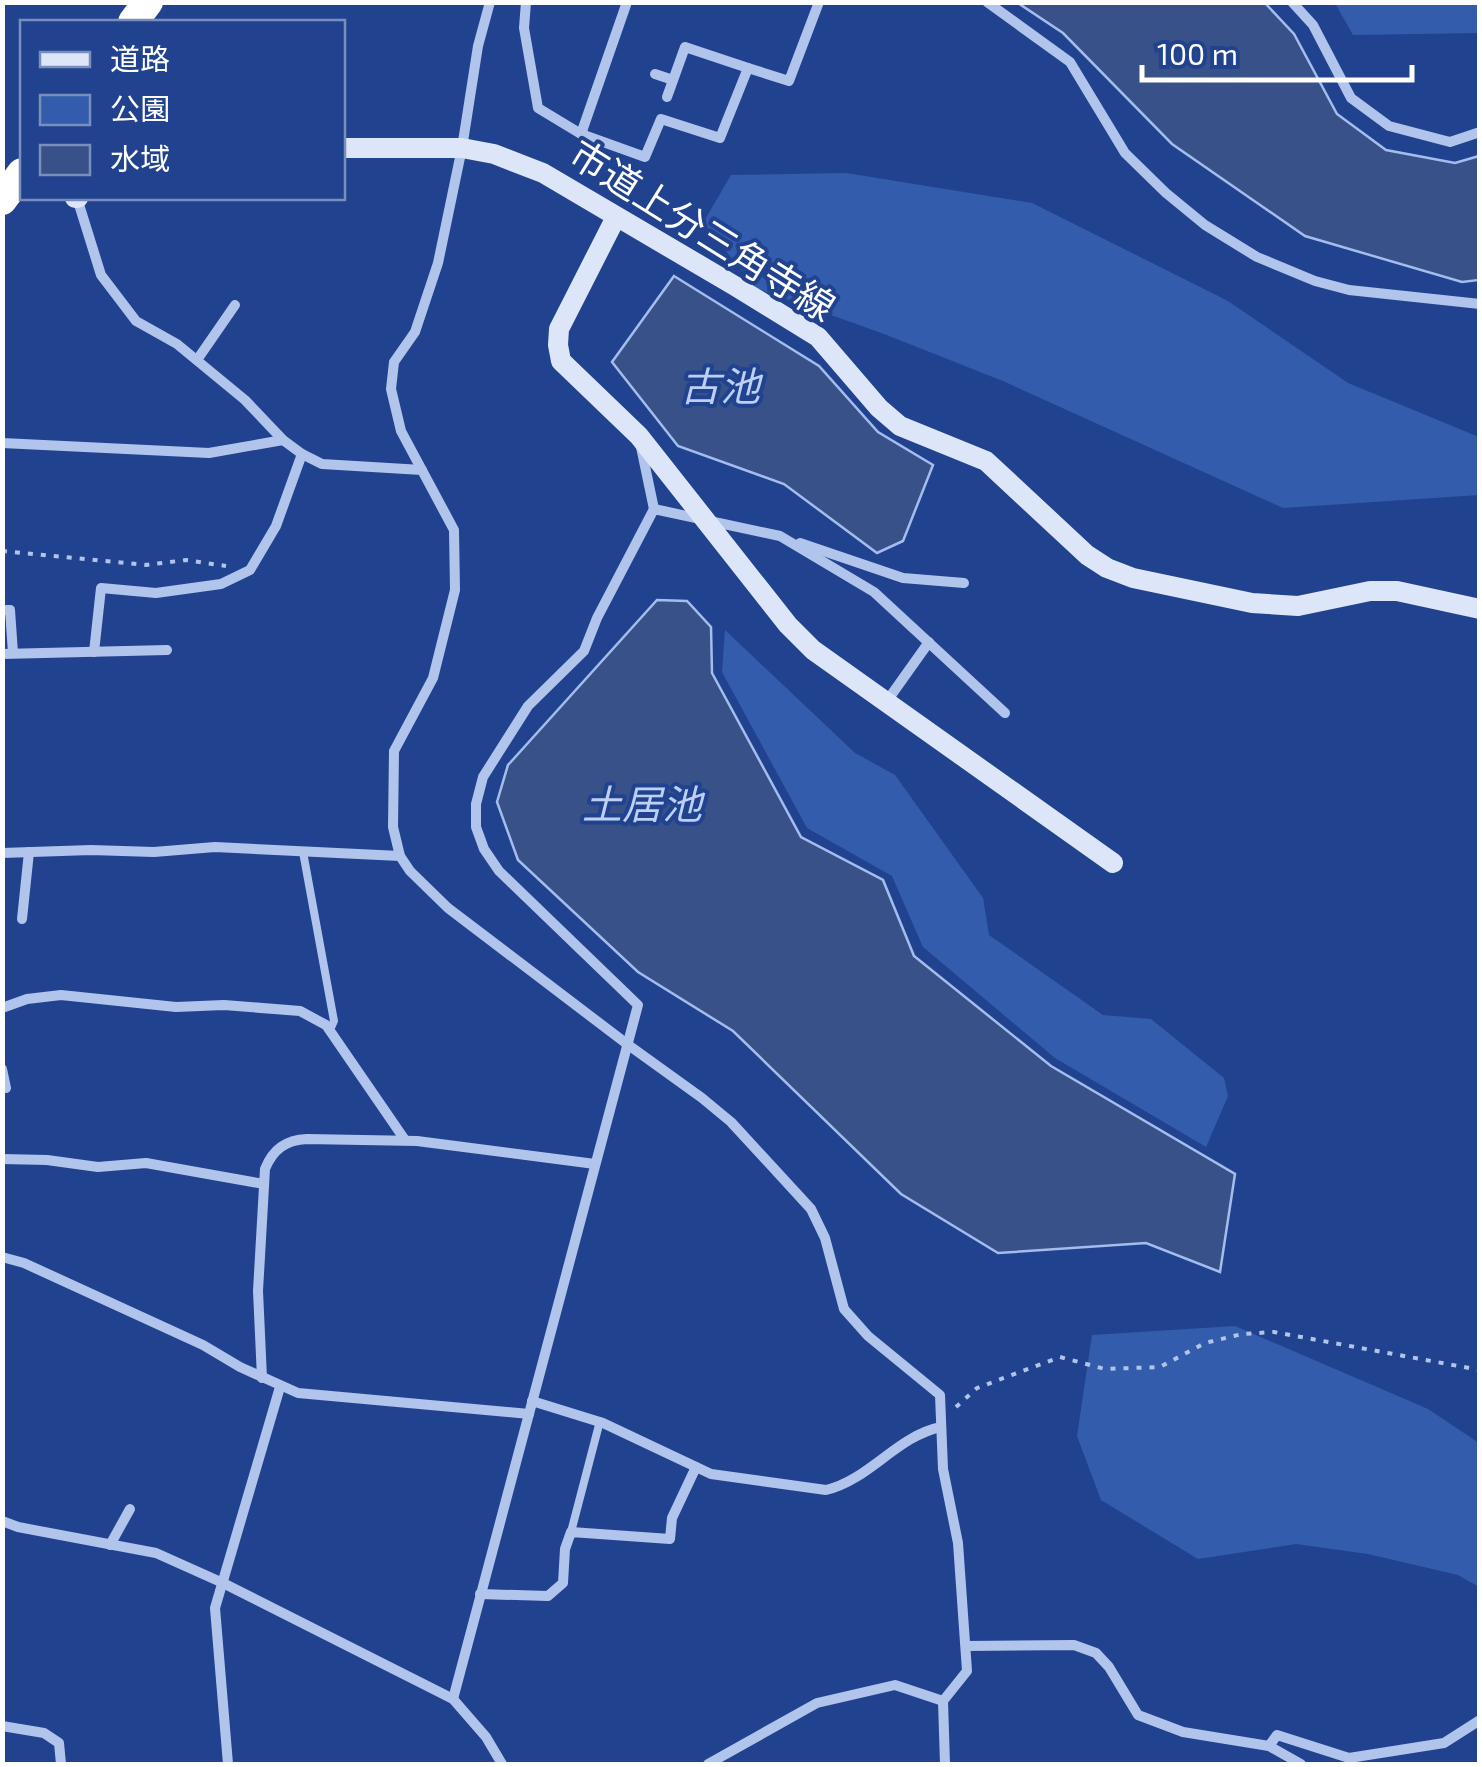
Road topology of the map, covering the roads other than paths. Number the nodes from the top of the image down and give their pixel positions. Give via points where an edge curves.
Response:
1 (490, 2) edge
2 (526, 2) edge
3 (627, 2) edge
4 (818, 2) edge
5 (987, 2) edge
6 (1292, 2) edge
7 (748, 68) junction
8 (655, 74) dead end
9 (674, 80) junction
10 (668, 98) dead end
11 (1480, 132) edge
12 (582, 134) junction
13 (345, 148) edge
14 (462, 148) junction
15 (78, 200) edge
16 (616, 217) junction
17 (1480, 304) edge
18 (235, 306) dead end
19 (197, 360) junction
20 (639, 436) junction
21 (283, 440) junction
22 (2, 444) edge
23 (302, 454) junction
24 (422, 470) junction
25 (654, 509) junction
26 (708, 521) junction
27 (780, 536) junction
28 (964, 584) dead end
29 (2, 610) edge
30 (1480, 610) edge
31 (929, 642) junction
32 (166, 650) dead end
33 (94, 652) junction
34 (8, 653) edge
35 (886, 702) junction
36 (1005, 712) dead end
37 (29, 852) junction
38 (302, 852) junction
39 (2, 853) edge
40 (400, 856) junction
41 (1114, 863) dead end
42 (22, 918) dead end
43 (2, 1008) edge
44 (330, 1030) junction
45 (626, 1044) junction
46 (2, 1069) edge
47 (6, 1088) dead end
48 (405, 1140) junction
49 (2, 1159) edge
50 (595, 1164) junction
51 (264, 1184) junction
52 (2, 1256) edge
53 (262, 1378) junction
54 (280, 1387) junction
55 (532, 1401) junction
56 (528, 1414) junction
57 (600, 1422) junction
58 (941, 1424) junction
59 (696, 1467) junction
60 (130, 1509) dead end
61 (2, 1521) edge
62 (571, 1532) junction
63 (110, 1544) junction
64 (223, 1583) junction
65 (480, 1594) junction
66 (966, 1646) junction
67 (453, 1699) junction
68 (944, 1701) junction
69 (1480, 1720) edge
70 (2, 1726) edge
71 (1269, 1746) junction
72 (61, 1764) edge
73 (228, 1764) edge
74 (502, 1764) edge
75 (708, 1764) edge
76 (945, 1764) edge
77 (1301, 1764) edge

1 - 14 street
2 - 12 street via 538,108
3 - 12 street
4 - 7 street via 789,81
5 - 17 street via 1070,62 1125,153 1166,193 1257,257 1349,290
6 - 11 street via 1314,25 1351,98 1388,126 1450,142
7 - 9 street via 685,47
7 - 12 street via 720,138 661,119 645,156
8 - 9 street
9 - 10 street
13 - 14 street, 市道上分三角寺線
14 - 16 street, 市道上分三角寺線 via 543,174
14 - 24 street via 438,263 415,332 394,362 391,389 401,432
15 - 19 street via 101,276 136,320
16 - 20 street via 559,329 558,345 562,362
16 - 30 street, 市道上分三角寺線 via 818,338 900,426 986,461 1107,568 1252,603 1298,606 1397,591
18 - 19 street
19 - 21 street
20 - 25 street
20 - 26 street
21 - 22 street via 208,453
21 - 23 street
23 - 24 street via 322,464
23 - 33 street via 276,526 250,570 221,584 156,593 100,588
24 - 40 street via 454,530 455,590 433,678 394,751 393,826
25 - 26 street
25 - 45 street via 584,651 528,706 483,778 476,804 476,827 499,871 638,1005
26 - 27 street
26 - 35 street via 788,625
27 - 28 street via 903,578
27 - 31 street via 874,592
29 - 34 street via 10,610
31 - 35 street
31 - 36 street
32 - 33 street
33 - 34 street
35 - 41 street
37 - 38 street
37 - 39 street
37 - 42 street
38 - 40 street
38 - 44 lane via 334,1021
40 - 45 street via 448,908
43 - 44 street via 61,995 176,1008 263,1006 300,1011
44 - 48 street
45 - 50 street
45 - 58 street via 731,1122 811,1209 844,1309 940,1395
46 - 47 street
48 - 50 street
48 - 51 street via 292,1140 269,1158
49 - 51 street via 146,1164
50 - 55 street
51 - 53 street
52 - 53 street
53 - 54 street
54 - 56 street
54 - 64 street
55 - 56 street
55 - 57 street
56 - 65 street
57 - 59 street
57 - 62 lane
58 - 59 street via 826,1490
58 - 66 street
59 - 62 street via 670,1538
60 - 63 street
61 - 63 street
62 - 65 street via 563,1583 548,1596
63 - 64 street via 156,1554
64 - 67 street
64 - 73 street via 216,1608
65 - 67 street
66 - 68 street via 967,1671
66 - 71 street via 1074,1645 1109,1666 1138,1715 1183,1732
67 - 74 street
68 - 75 street via 895,1686 818,1703
68 - 76 street
69 - 71 street via 1444,1744 1350,1758 1277,1736
70 - 72 street via 59,1742
71 - 77 street

